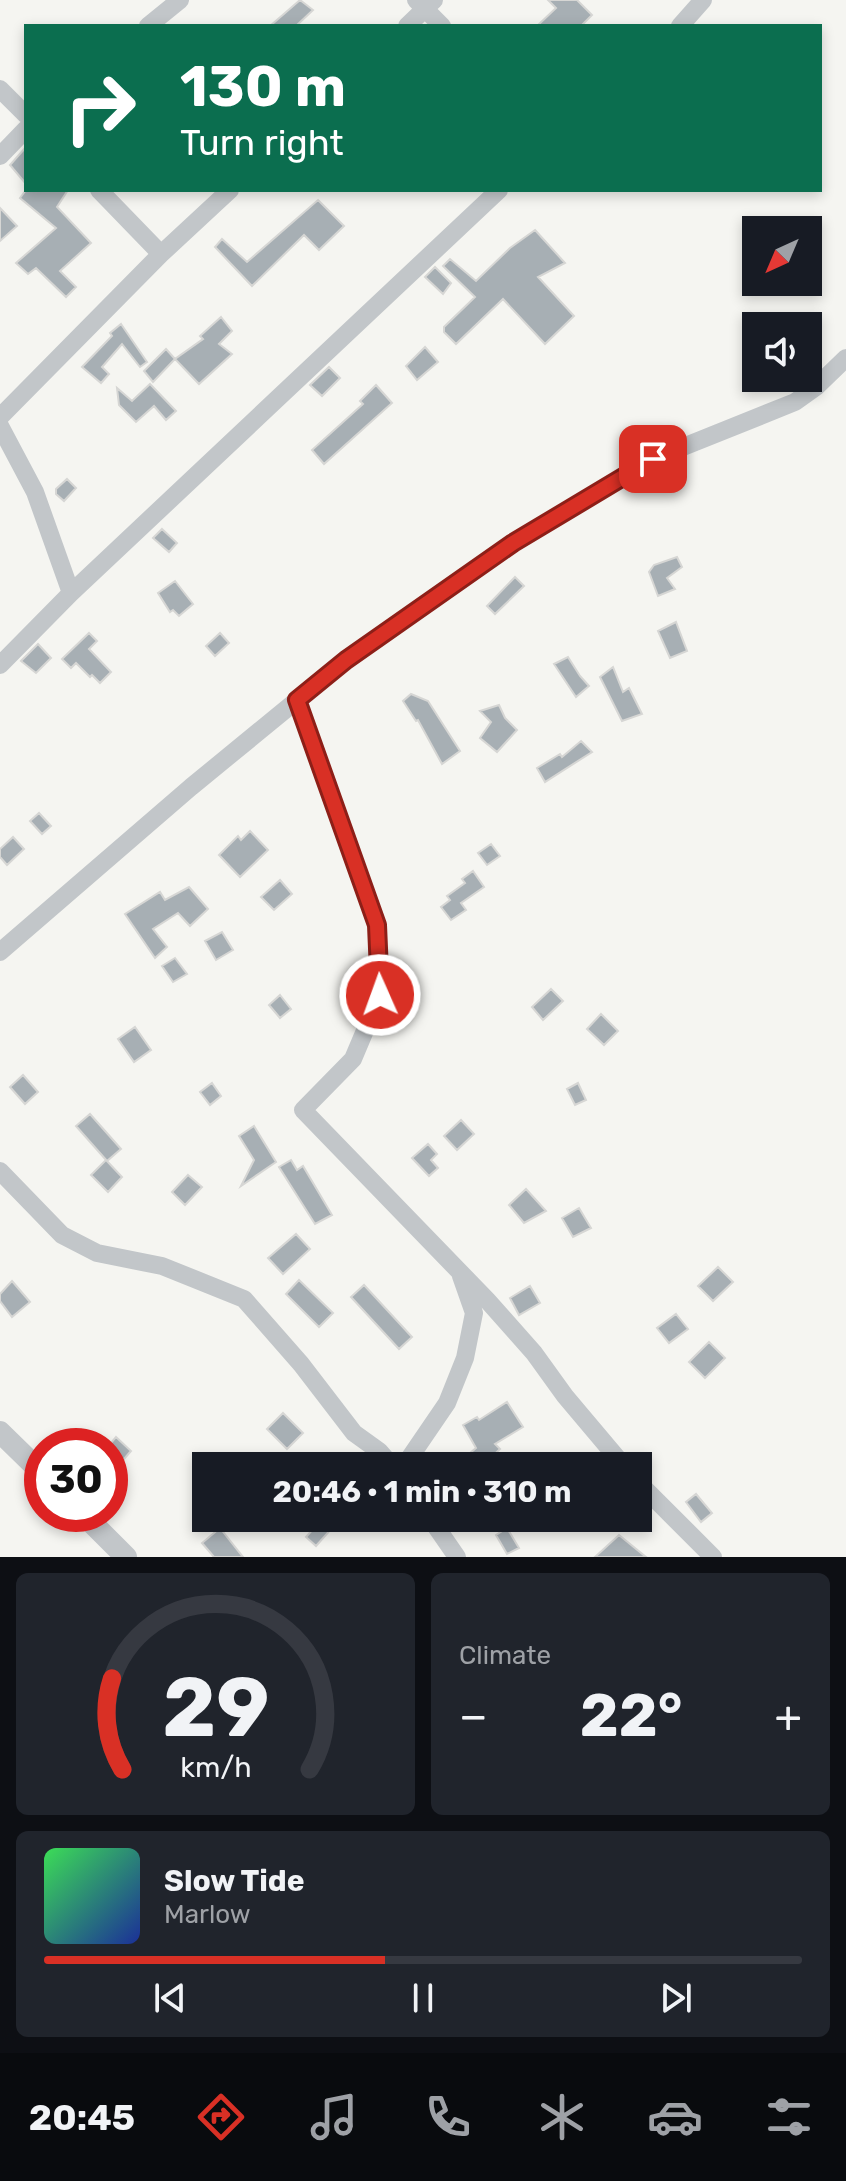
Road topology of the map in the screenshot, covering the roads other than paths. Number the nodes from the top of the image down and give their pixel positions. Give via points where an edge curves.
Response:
1 (180, 0) edge
2 (703, 0) edge
3 (425, 3) edge
4 (150, 24) edge
5 (409, 24) edge
6 (441, 24) edge
7 (682, 24) edge
8 (0, 89) edge
9 (24, 113) edge
10 (24, 131) edge
11 (0, 156) edge
12 (101, 192) edge
13 (228, 192) edge
14 (497, 192) edge
15 (161, 254) junction
16 (846, 358) edge
17 (0, 417) edge
18 (0, 426) edge
19 (71, 593) junction
20 (0, 665) edge
21 (297, 700) junction
22 (0, 952) edge
23 (0, 1171) edge
24 (410, 1222) junction
25 (4, 1443) edge
26 (380, 1452) edge
27 (414, 1452) edge
28 (612, 1452) edge
29 (24, 1459) edge
30 (652, 1496) edge
31 (101, 1532) edge
32 (440, 1532) edge
33 (126, 1557) edge
34 (457, 1557) edge
35 (713, 1557) edge

1 - 4 street
2 - 7 street
3 - 5 street
3 - 6 street
8 - 9 street
10 - 11 street
12 - 15 street
13 - 15 street
14 - 19 street
15 - 17 street
16 - 21 street via 795,402 653,459 513,543
18 - 19 street via 35,492
19 - 20 street
21 - 22 street
21 - 24 street via 377,925 380,995 353,1059 303,1110
23 - 26 street via 62,1235 97,1253 162,1266 244,1299 354,1433
24 - 27 street via 460,1274 474,1313 465,1358 447,1403
24 - 28 street via 534,1353
25 - 29 street
30 - 35 street
31 - 33 street
32 - 34 street

